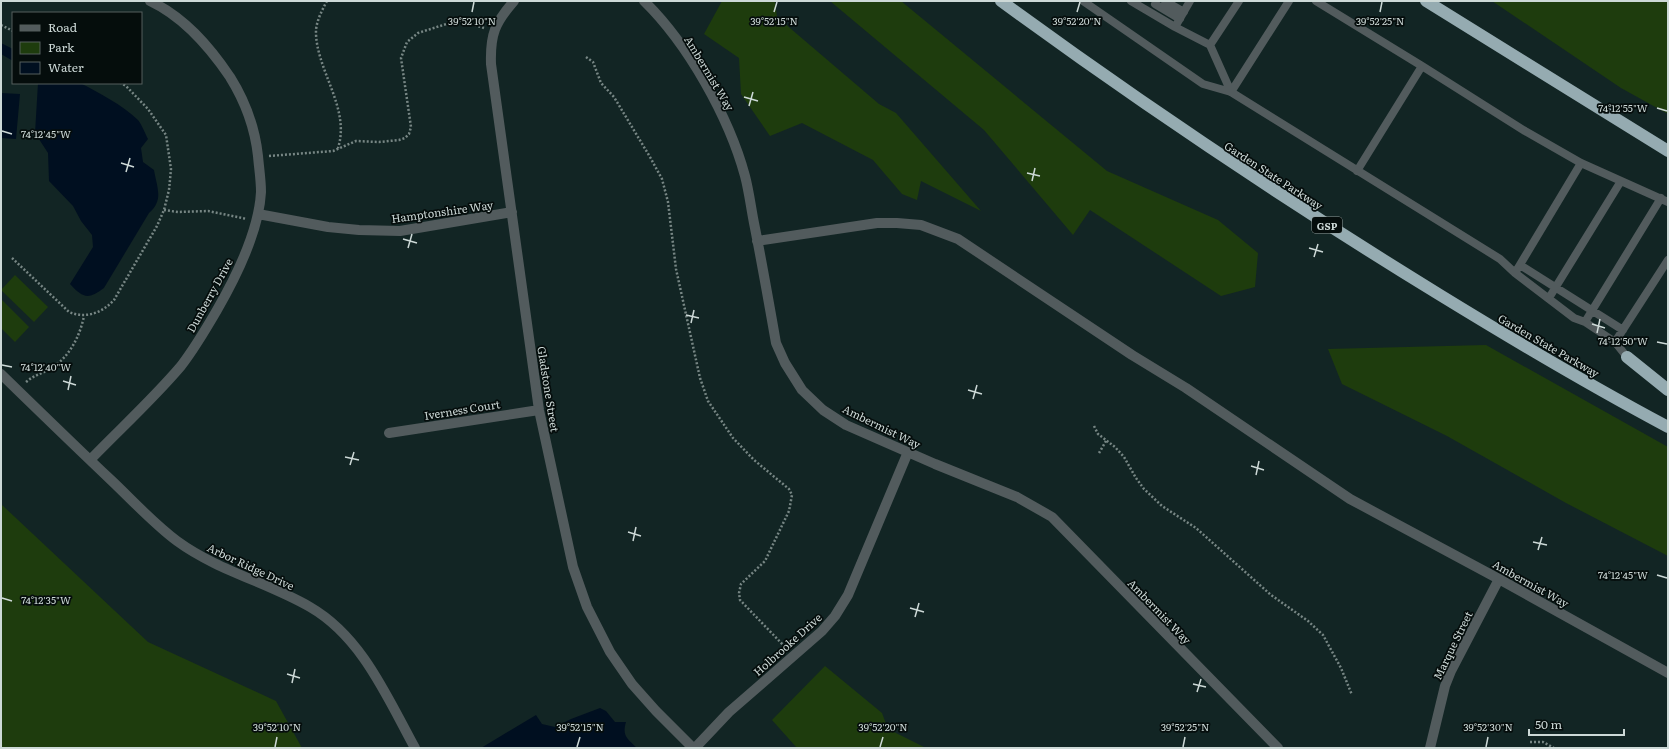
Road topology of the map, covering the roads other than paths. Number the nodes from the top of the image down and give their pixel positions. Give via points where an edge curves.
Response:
1 (150, 1) edge
2 (514, 1) edge
3 (644, 1) edge
4 (1001, 1) edge
5 (1083, 1) edge
6 (1131, 1) edge
7 (1165, 1) edge
8 (1239, 1) edge
9 (1289, 1) edge
10 (1316, 1) edge
11 (1426, 1) edge
12 (1188, 2) edge
13 (1155, 4) dead end
14 (1182, 16) junction
15 (1175, 28) junction
16 (1210, 45) junction
17 (1422, 66) junction
18 (1231, 92) junction
19 (1668, 152) edge
20 (1581, 163) junction
21 (1357, 171) junction
22 (1621, 181) junction
23 (1664, 200) edge
24 (512, 212) junction
25 (256, 217) junction
26 (757, 241) junction
27 (1668, 260) edge
28 (1520, 265) junction
29 (1515, 273) junction
30 (1555, 288) junction
31 (1549, 298) junction
32 (1592, 311) junction
33 (1585, 322) junction
34 (1623, 330) junction
35 (1615, 342) junction
36 (1627, 357) joint
37 (1, 374) edge
38 (1668, 390) edge
39 (539, 410) junction
40 (1668, 426) edge
41 (389, 433) dead end
42 (908, 452) junction
43 (90, 460) junction
44 (1500, 579) junction
45 (1668, 673) edge
46 (415, 748) edge
47 (694, 748) edge
48 (1278, 748) edge
49 (1430, 748) edge

1 - 25 street, Dunberry Drive via 194,31 216,56 238,90 256,137 261,193
2 - 24 street, Gladstone Street via 503,13 490,44
3 - 26 street, Ambermist Way via 689,56 730,133 745,175
4 - 40 highway, Garden State Parkway / GSP via 1216,153 1372,254 1506,335
5 - 18 lane via 1203,84
6 - 15 lane
7 - 14 lane
8 - 16 lane
9 - 18 lane
10 - 17 lane
11 - 19 highway
12 - 14 lane
13 - 14 lane
14 - 15 lane
15 - 16 lane
16 - 18 lane
17 - 20 lane
17 - 21 lane
18 - 21 lane
20 - 22 lane
20 - 28 lane
21 - 29 lane via 1500,259
22 - 23 lane
22 - 30 lane
23 - 32 lane
24 - 25 street, Hamptonshire Way via 400,231 328,227
24 - 39 street, Gladstone Street
25 - 43 street, Dunberry Drive via 247,249 231,286 181,365
26 - 42 street, Ambermist Way via 776,343 802,390 824,410 846,424
26 - 44 street, Ambermist Way via 876,223 921,225 958,239 1350,499
27 - 34 lane
28 - 29 lane
28 - 30 lane
29 - 31 lane
30 - 31 lane
30 - 32 lane
31 - 33 lane via 1574,318
32 - 33 lane
32 - 34 lane
33 - 35 lane
34 - 35 lane
35 - 36 lane
36 - 38 highway
37 - 43 street, Arbor Ridge Drive
39 - 41 street, Iverness Court
39 - 47 street, Gladstone Street via 573,567 586,607 610,652 632,684
42 - 47 street, Holbrooke Drive via 848,595 835,616 822,631 729,712
42 - 48 street, Ambermist Way via 1017,497 1052,517
43 - 46 street, Arbor Ridge Drive via 176,541 208,561 311,607 342,631 369,663
44 - 45 street, Ambermist Way
44 - 49 street, Marque Street via 1451,671

